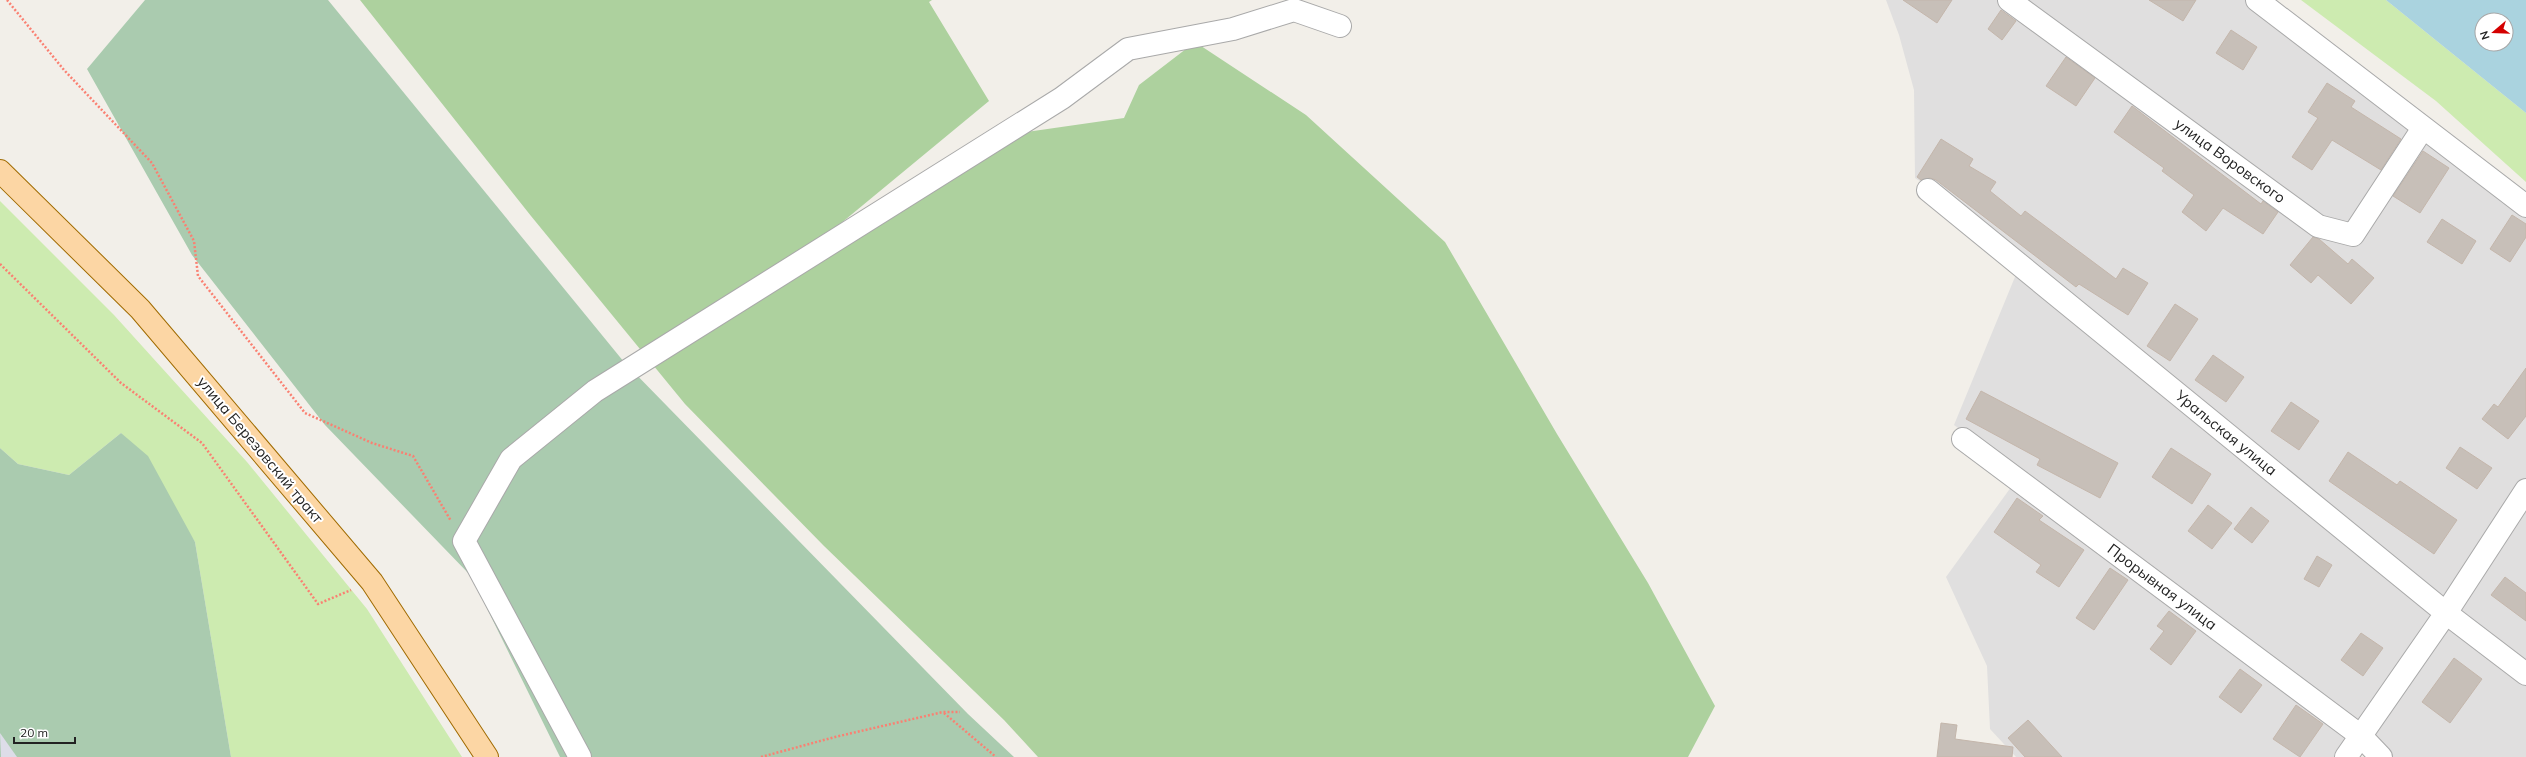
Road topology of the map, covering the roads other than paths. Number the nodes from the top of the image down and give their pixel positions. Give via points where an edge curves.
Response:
1 (2009, 0) edge
2 (2257, 0) edge
3 (1340, 26) dead end
4 (2422, 128) junction
5 (0, 170) edge
6 (1928, 190) dead end
7 (2526, 206) edge
8 (1963, 439) dead end
9 (2526, 490) edge
10 (2446, 613) junction
11 (2526, 674) edge
12 (2361, 736) junction
13 (486, 757) edge
14 (580, 757) edge
15 (2346, 757) edge
16 (2381, 757) edge

1 - 4 street, улица Воровского via 2318,226 2353,235
2 - 4 street
3 - 14 street via 1294,10 1233,29 1128,49 1062,98 595,391 511,459 464,541
4 - 7 street
5 - 13 main road, улица Березовский тракт via 140,309 372,582
6 - 10 street, Уральская улица
8 - 12 street, Прорывная улица
9 - 10 street
10 - 11 street, Уральская улица
10 - 12 street
12 - 15 street
12 - 16 street, Прорывная улица

